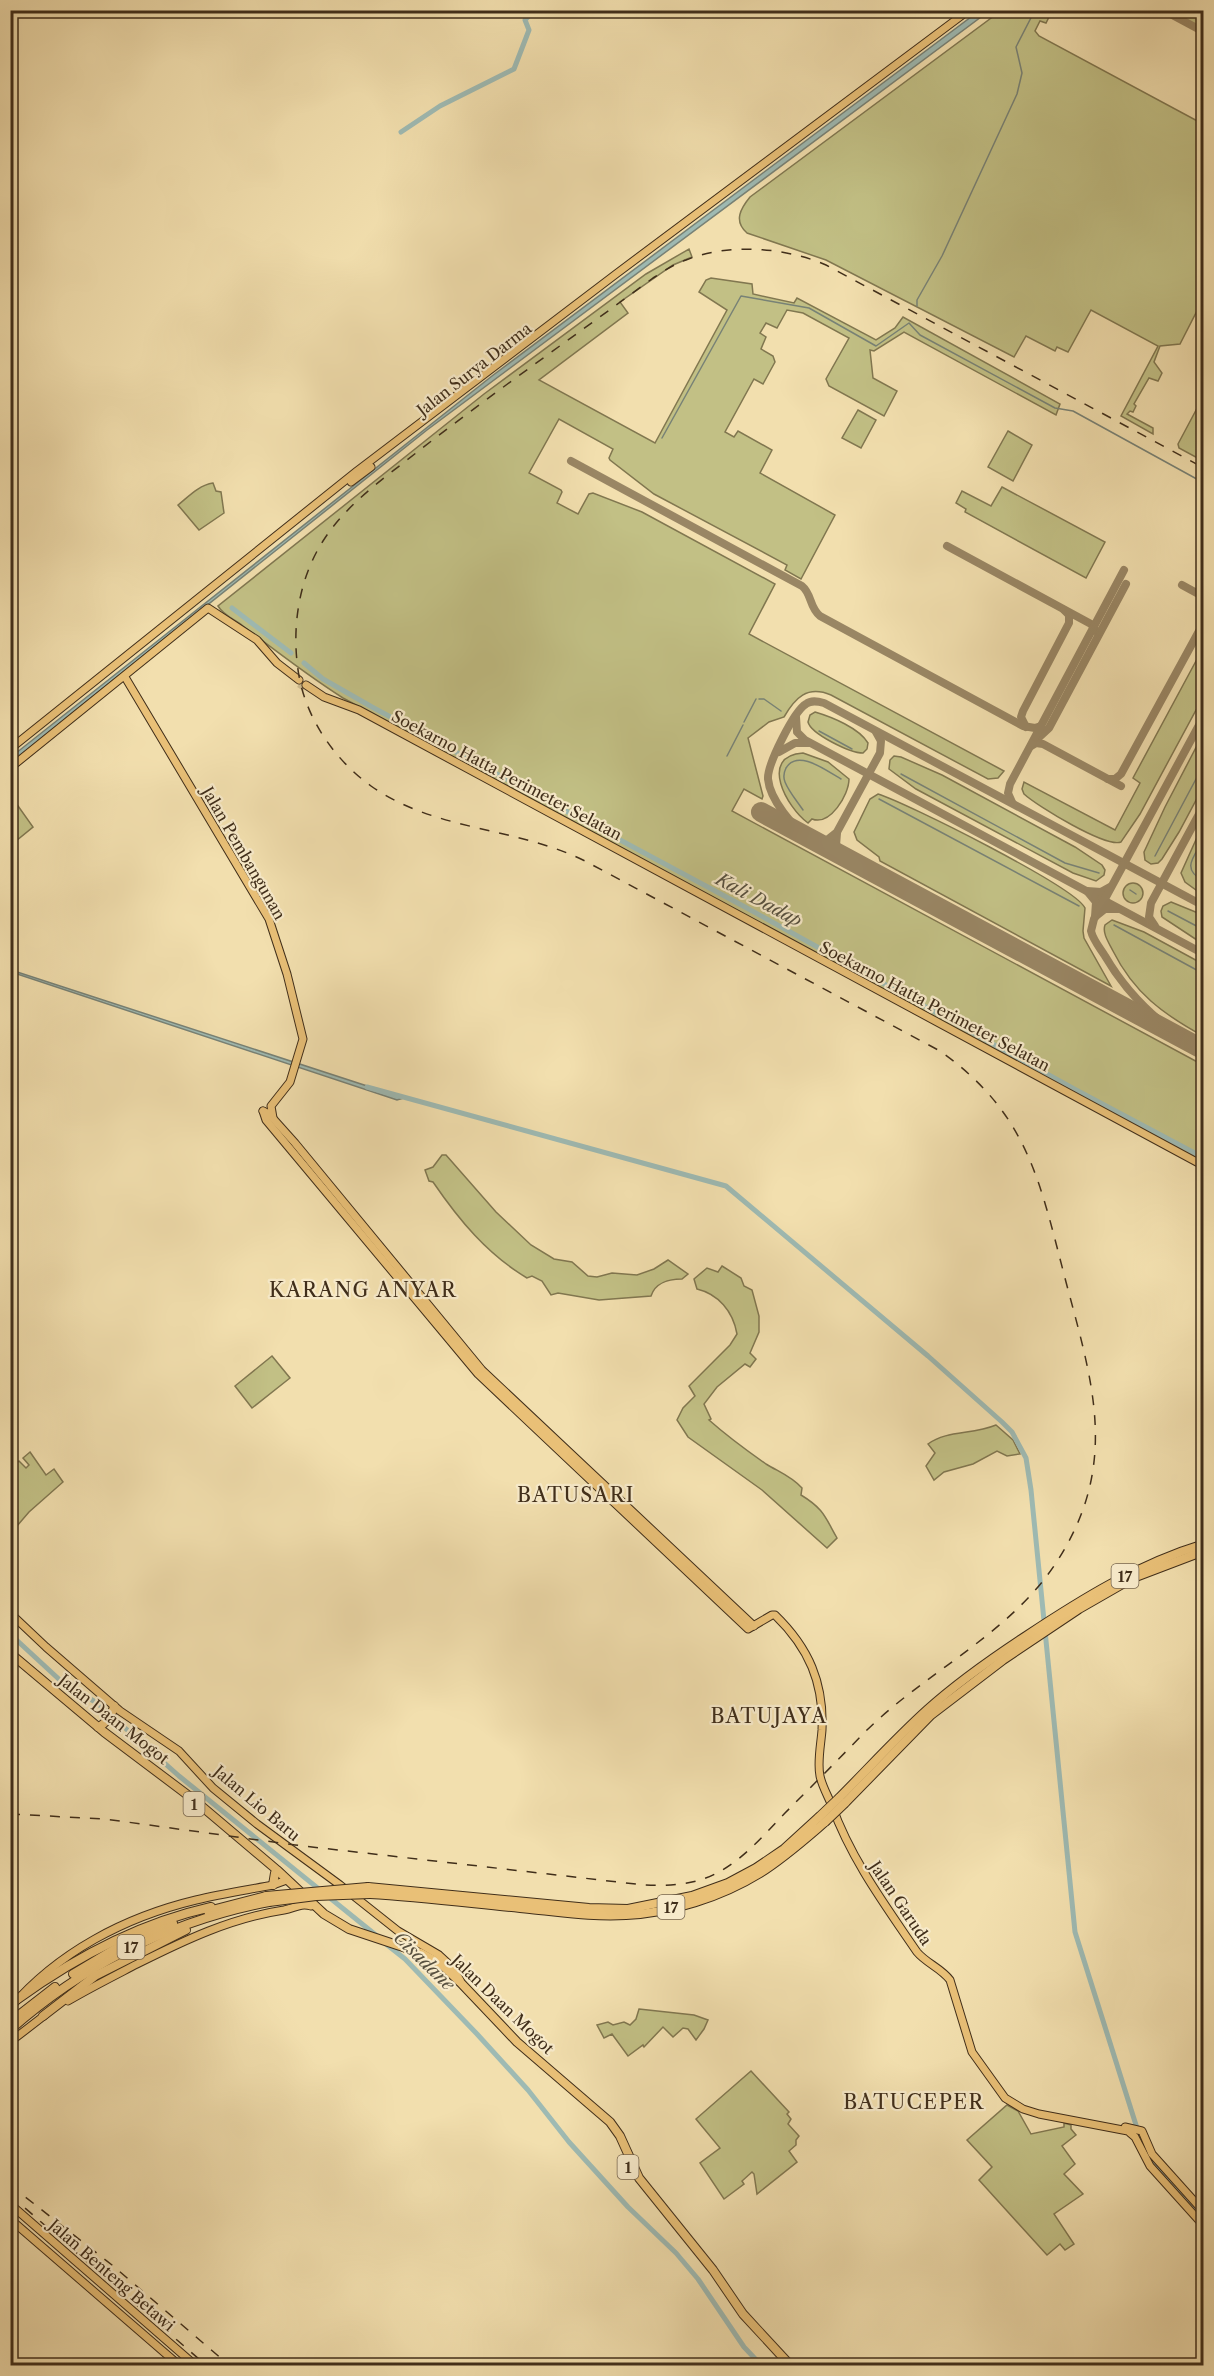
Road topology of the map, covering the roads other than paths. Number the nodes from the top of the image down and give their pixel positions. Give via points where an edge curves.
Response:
1 (969, 10) edge
2 (975, 10) edge
3 (482, 377) junction
4 (159, 640) junction
5 (123, 678) junction
6 (16, 747) edge
7 (28, 754) junction
8 (10, 768) edge
9 (295, 1065) junction
10 (263, 1110) junction
11 (273, 1118) junction
12 (293, 1145) junction
13 (1203, 1166) edge
14 (1203, 1544) edge
15 (1203, 1551) edge
16 (10, 1612) edge
17 (1053, 1622) junction
18 (10, 1655) edge
19 (116, 1710) junction
20 (102, 1728) junction
21 (276, 1873) junction
22 (284, 1881) junction
23 (273, 1885) junction
24 (311, 1906) junction
25 (230, 1907) junction
26 (278, 1911) junction
27 (896, 1917) junction
28 (365, 1938) junction
29 (452, 1973) junction
30 (18, 1999) junction
31 (10, 2008) edge
32 (44, 2016) junction
33 (10, 2022) edge
34 (10, 2030) edge
35 (10, 2042) edge
36 (569, 2088) junction
37 (1180, 2192) junction
38 (10, 2204) edge
39 (1203, 2212) edge
40 (10, 2219) edge
41 (31, 2222) junction
42 (1203, 2226) edge
43 (21, 2228) junction
44 (29, 2235) junction
45 (64, 2251) junction
46 (72, 2257) junction
47 (57, 2259) junction
48 (64, 2265) junction
49 (180, 2366) edge
50 (196, 2366) edge
51 (786, 2366) edge
52 (791, 2366) edge

1 - 3 main road, Jalan Surya Darma
2 - 3 main road, Jalan Surya Darma
3 - 4 main road, Jalan Surya Darma via 258,555
4 - 5 main road, Jalan Surya Darma
4 - 6 main road, Jalan Surya Darma
4 - 13 main road, Soekarno Hatta Perimeter Selatan via 210,608 261,644 302,685 332,704 369,716
5 - 7 main road, Jalan Surya Darma
5 - 9 main road, Jalan Pembangunan via 269,919 302,1031 302,1047
6 - 7 main road
7 - 8 main road, Jalan Surya Darma
9 - 10 main road, Jalan Pembangunan via 288,1082
9 - 11 main road, Jalan Pembangunan via 286,1088 271,1106
10 - 11 main road
10 - 12 main road via 266,1120
11 - 12 main road
12 - 27 main road, Jalan Garuda via 478,1374 751,1628 775,1615 802,1647 821,1692 820,1775 863,1868
14 - 17 highway, 17 via 1131,1572 1075,1603
15 - 17 highway, 17 via 1133,1578
16 - 19 main road, Jalan Lio Baru
17 - 25 highway, 17, bridge via 966,1678 927,1710 842,1800 784,1849 728,1883 692,1896 628,1909 369,1891 268,1899
18 - 20 highway, Jalan Daan Mogot / 1
18 - 21 highway, Jalan Daan Mogot / 1 via 99,1733 181,1794
19 - 20 highway
19 - 29 main road, Jalan Lio Baru via 180,1751 213,1788 403,1934 439,1955
20 - 28 highway, Jalan Daan Mogot / 1 via 193,1799 324,1914
21 - 22 highway, Jalan Daan Mogot / 1
21 - 23 highway
22 - 23 main road
22 - 24 highway, Jalan Daan Mogot / 1
23 - 26 main road via 282,1889 285,1899
23 - 30 main road via 195,1900 103,1934 44,1973
24 - 26 main road via 298,1904
24 - 28 highway, Jalan Daan Mogot / 1 via 342,1929
25 - 30 highway via 196,1911 124,1935
25 - 32 highway via 106,1969
25 - 33 highway, 17 via 147,1933 120,1946 60,1983
25 - 34 highway, 17 via 116,1955 63,1988
26 - 32 main road via 232,1921 196,1935
27 - 37 main road, Jalan Garuda via 923,1959 950,1980 972,2052 1005,2098 1039,2114 1128,2131 1150,2166
27 - 37 main road, Jalan Garuda via 920,1950 952,1978 972,2045 1007,2096 1032,2109 1143,2132 1152,2154
28 - 29 highway, Jalan Daan Mogot / 1 via 409,1952
29 - 36 highway, Jalan Daan Mogot / 1 via 515,2045
30 - 31 main road
32 - 35 main road
36 - 51 highway, Jalan Daan Mogot / 1 via 610,2127 635,2180 740,2317
36 - 52 highway, Jalan Daan Mogot / 1 via 617,2130 639,2178 743,2314
37 - 39 main road, Jalan Garuda
37 - 42 main road, Jalan Garuda
38 - 41 main road, Jalan Benteng Betawi
40 - 43 main road, Jalan Benteng Betawi
41 - 43 main road
41 - 44 main road
41 - 45 main road, Jalan Benteng Betawi
43 - 44 main road, Jalan Benteng Betawi
44 - 47 main road, Jalan Benteng Betawi
45 - 46 main road, Jalan Benteng Betawi
45 - 47 main road
46 - 48 main road
46 - 50 main road, Jalan Benteng Betawi
47 - 48 main road, Jalan Benteng Betawi
48 - 49 main road, Jalan Benteng Betawi

